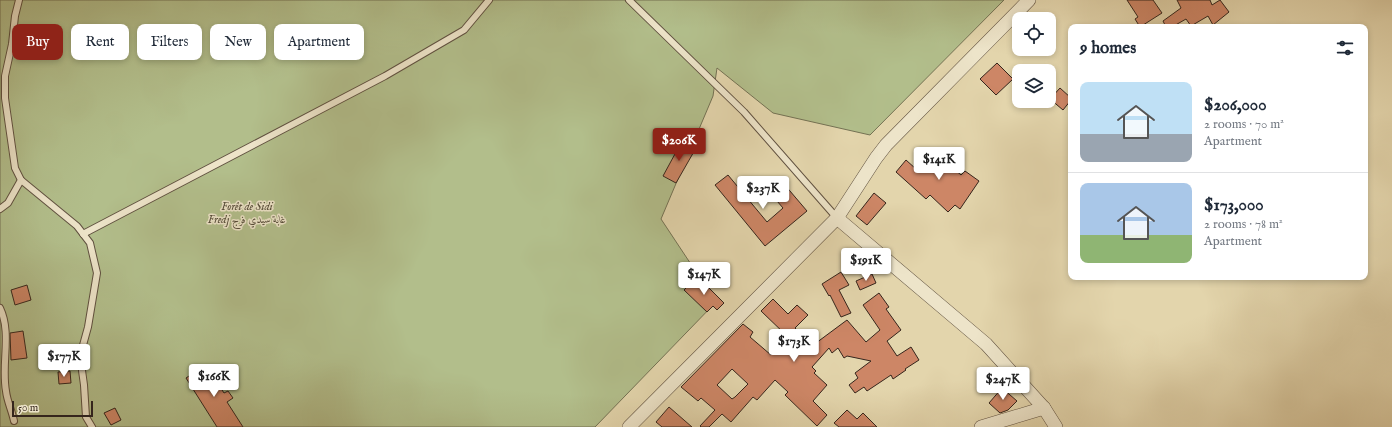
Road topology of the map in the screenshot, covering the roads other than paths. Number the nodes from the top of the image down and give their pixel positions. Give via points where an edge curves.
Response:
1 (19, 0) edge
2 (489, 0) edge
3 (629, 0) edge
4 (1029, 0) edge
5 (21, 180) junction
6 (0, 209) edge
7 (837, 218) junction
8 (83, 234) junction
9 (0, 308) edge
10 (1044, 408) junction
11 (14, 421) dead end
12 (92, 427) edge
13 (629, 427) edge
14 (981, 427) edge
15 (1056, 427) edge

1 - 5 lane via 5,76 5,98 16,168
2 - 8 lane via 464,30 386,76
3 - 7 lane via 744,112
4 - 7 street via 886,145
5 - 6 lane via 8,203
5 - 8 lane via 77,226
7 - 10 street via 986,344
7 - 13 street
8 - 12 lane via 90,243 97,273 88,327 80,356 86,417
9 - 11 lane via 6,332 6,391
10 - 14 street
10 - 15 street

